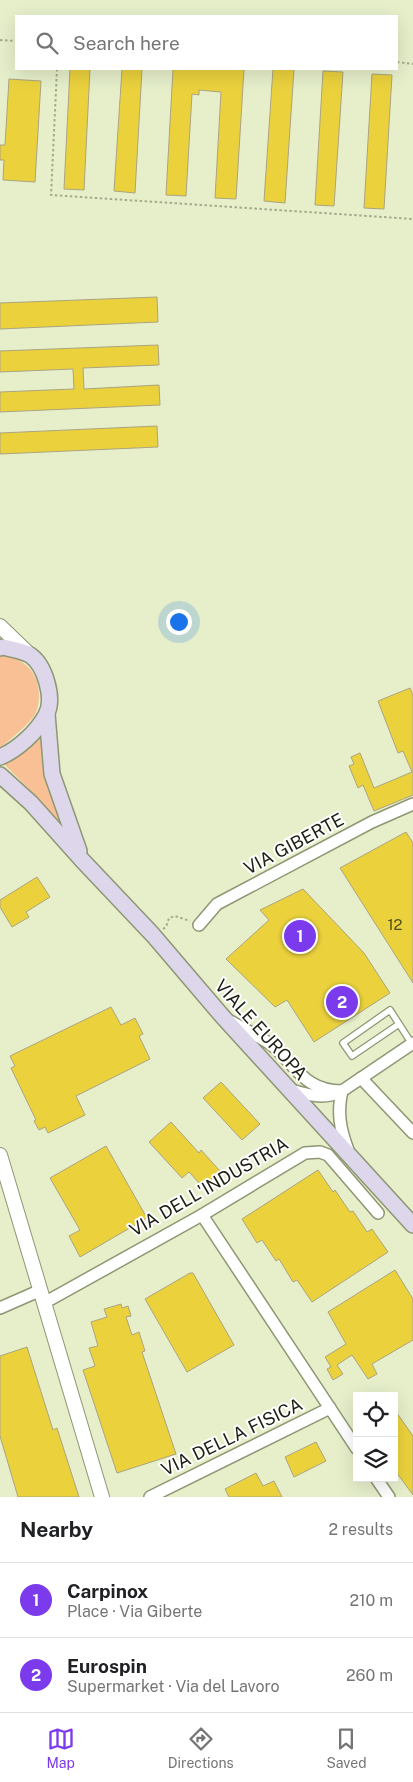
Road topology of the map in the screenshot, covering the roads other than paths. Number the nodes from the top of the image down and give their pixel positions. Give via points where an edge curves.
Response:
1 (0, 626) edge
2 (0, 648) edge
3 (30, 655) junction
4 (47, 714) junction
5 (0, 757) edge
6 (0, 775) edge
7 (413, 804) edge
8 (82, 860) junction
9 (199, 925) road end
10 (223, 1017) junction
11 (399, 1024) junction
12 (413, 1044) edge
13 (361, 1078) junction
14 (291, 1090) junction
15 (342, 1091) junction
16 (413, 1133) edge
17 (0, 1155) edge
18 (349, 1155) junction
19 (378, 1213) dead end
20 (202, 1215) junction
21 (413, 1225) edge
22 (42, 1297) junction
23 (0, 1308) edge
24 (330, 1408) junction
25 (353, 1443) edge
26 (379, 1482) edge
27 (102, 1497) edge
28 (150, 1497) edge
29 (389, 1497) edge

1 - 3 street
2 - 3 main road
3 - 4 main road via 45,674 49,695
4 - 5 main road via 23,741
4 - 8 main road via 52,774
6 - 8 main road, VIALE EUROPA via 31,803
7 - 9 street, VIA GIBERTE via 372,822 217,904
8 - 10 main road, VIALE EUROPA via 153,935
10 - 14 main road, VIALE EUROPA
10 - 15 street via 272,1046 297,1073 315,1085
11 - 11 lane via 390,1010 343,1043 352,1056
11 - 12 lane
12 - 13 street
13 - 15 street
13 - 16 street
14 - 15 street via 314,1097 333,1096
14 - 18 main road, VIALE EUROPA
15 - 18 street via 338,1114
17 - 22 street
18 - 21 main road, VIALE EUROPA
19 - 20 street, VIA DELL'INDUSTRIA via 328,1155 320,1152 305,1153
20 - 22 street, VIA DELL'INDUSTRIA
20 - 24 street
22 - 23 street, VIA DELL'INDUSTRIA
22 - 27 street
24 - 25 street
24 - 28 street, VIA DELLA FISICA
26 - 29 street

